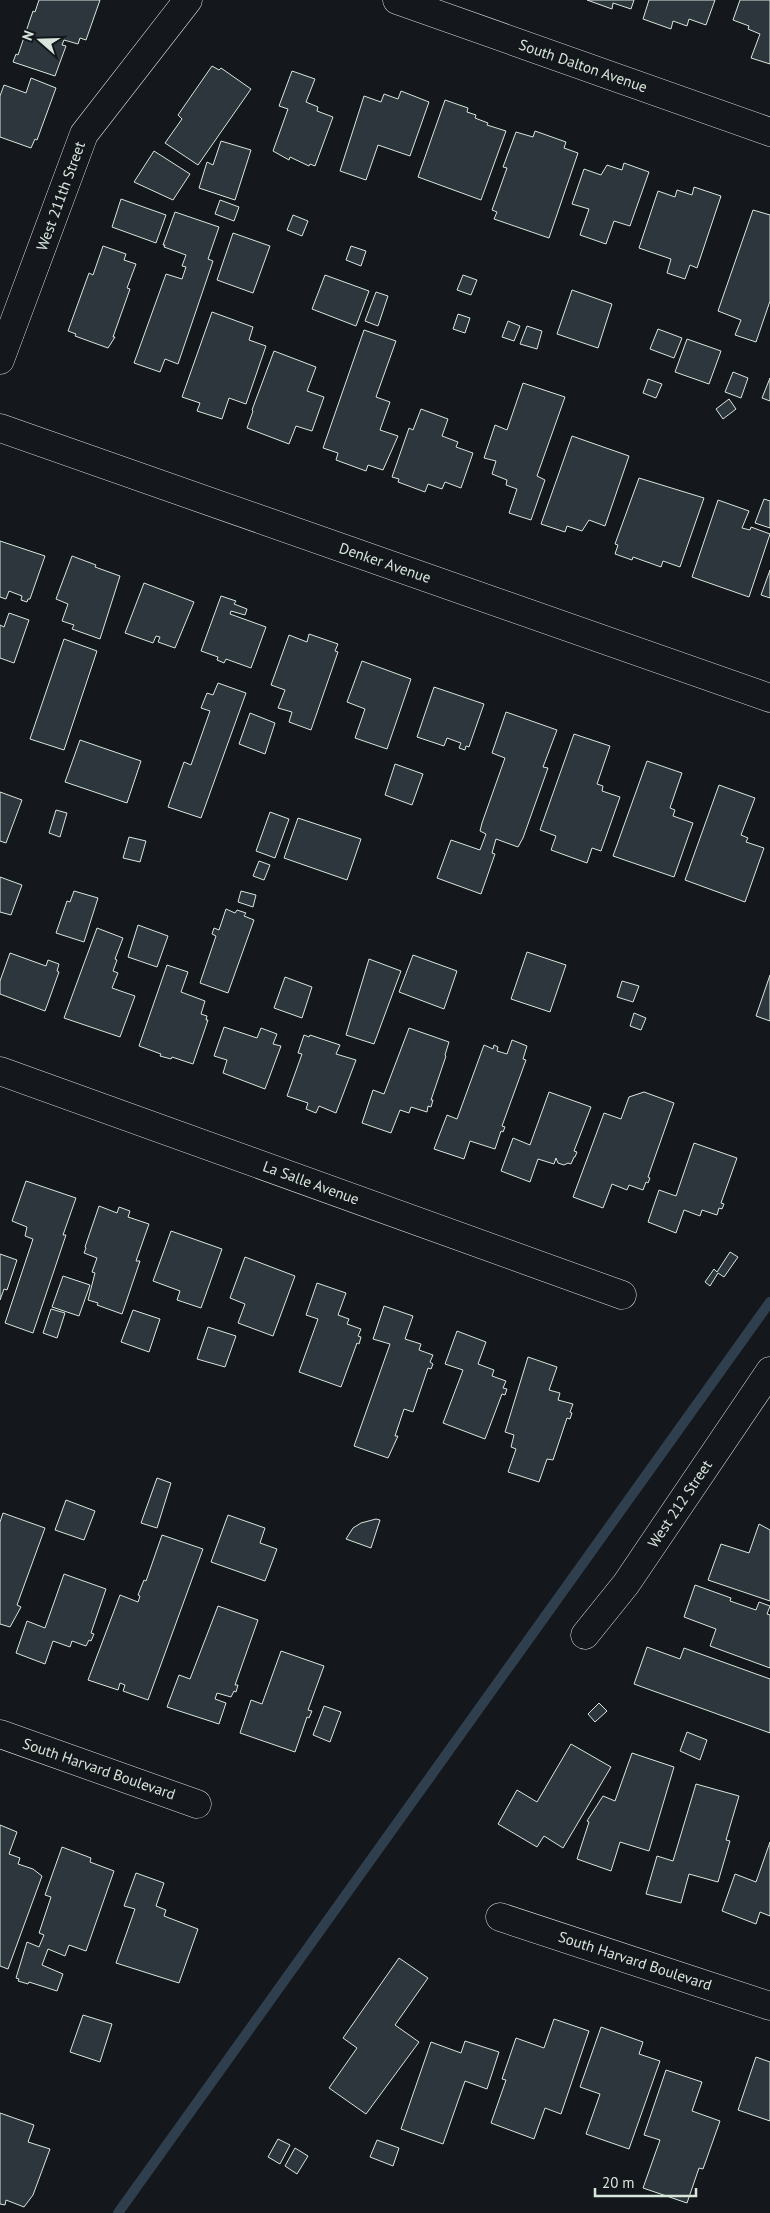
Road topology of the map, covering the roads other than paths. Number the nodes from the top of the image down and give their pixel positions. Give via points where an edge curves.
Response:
1 (188, 0) edge
2 (397, 0) edge
3 (770, 132) edge
4 (0, 360) edge
5 (0, 428) edge
6 (770, 698) edge
7 (0, 1072) edge
8 (622, 1295) dead end
9 (770, 1371) edge
10 (586, 1635) dead end
11 (0, 1734) edge
12 (197, 1804) dead end
13 (500, 1916) dead end
14 (770, 2006) edge

1 - 4 street, West 211th Street via 84,134
2 - 3 street, South Dalton Avenue
5 - 6 street, Denker Avenue
7 - 8 street, La Salle Avenue
9 - 10 street, West 212 Street via 626,1584
11 - 12 street, South Harvard Boulevard
13 - 14 street, South Harvard Boulevard

